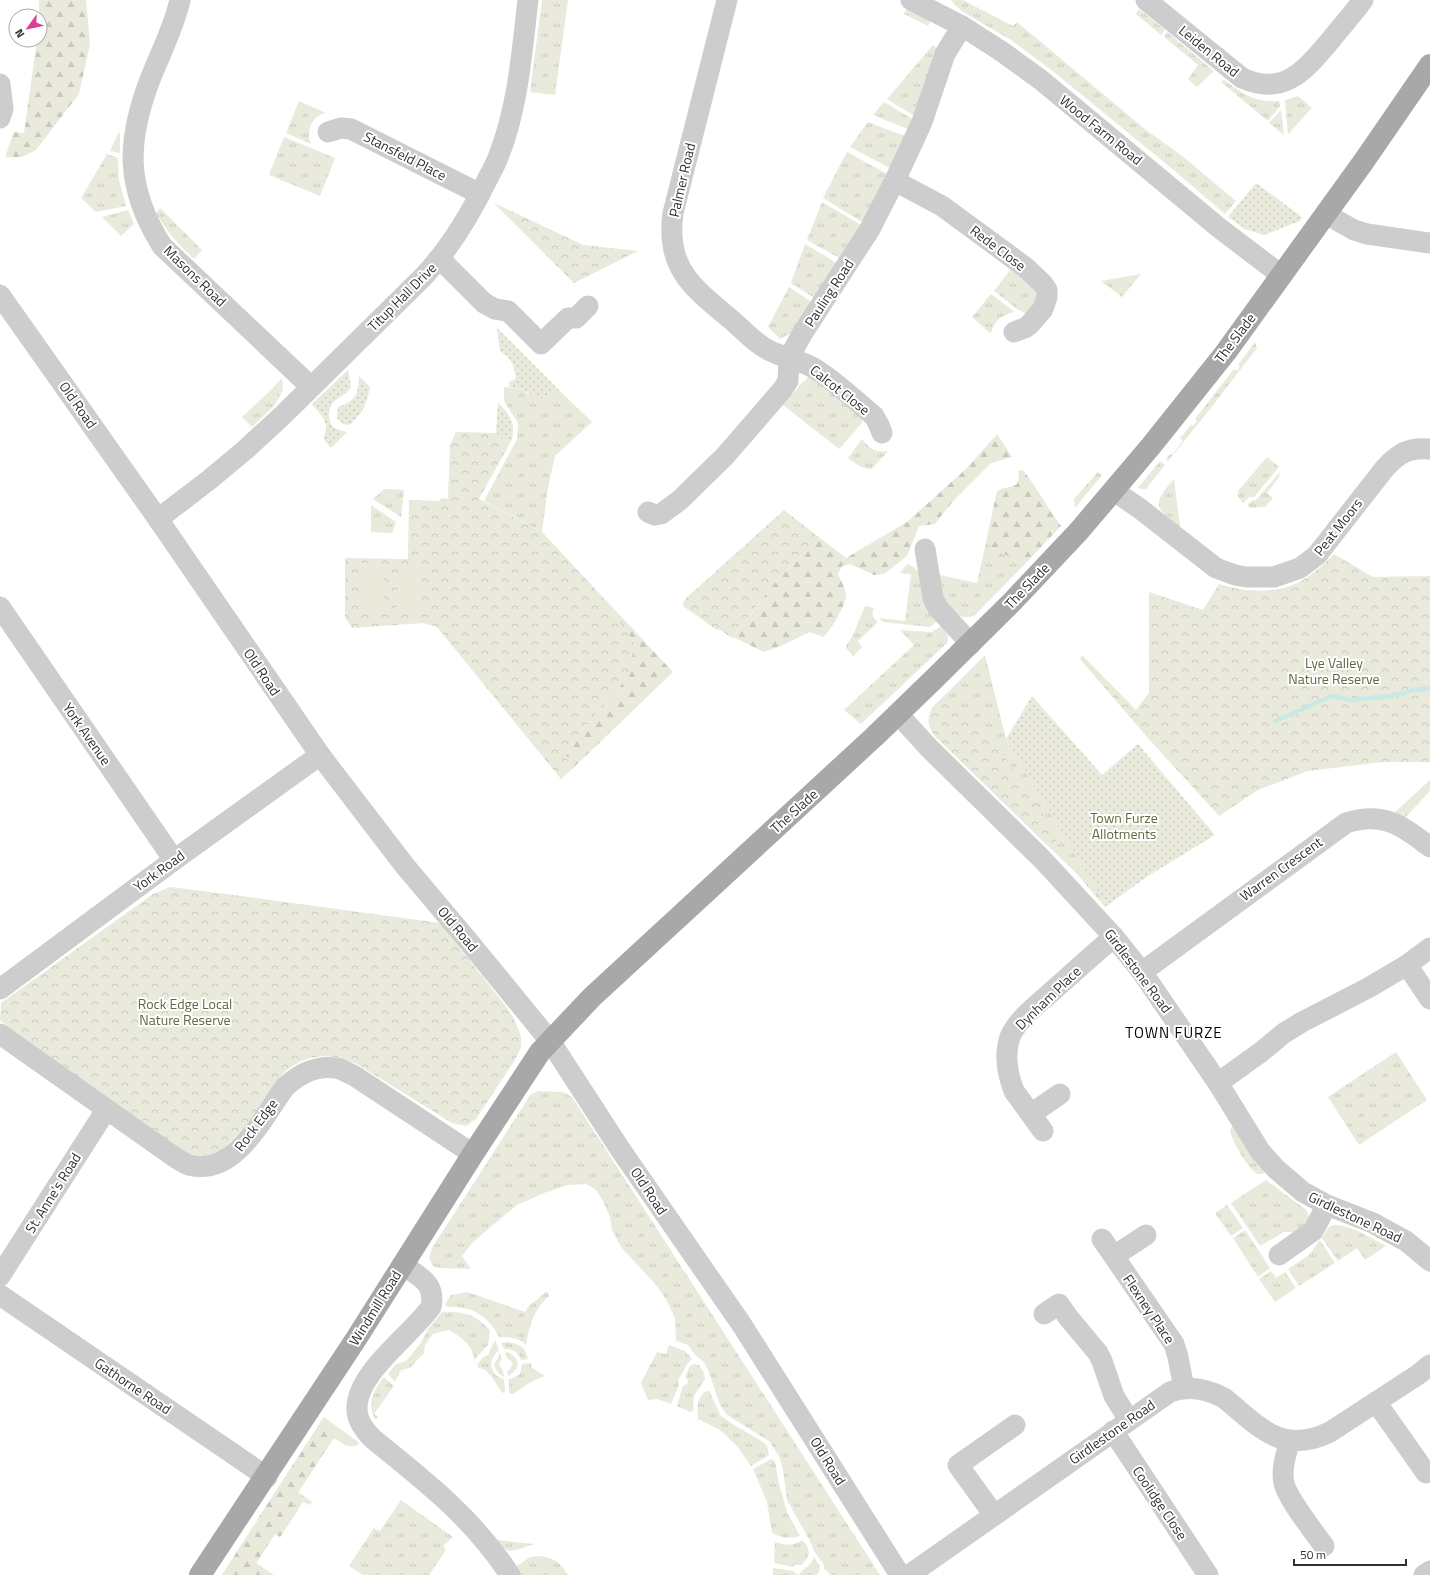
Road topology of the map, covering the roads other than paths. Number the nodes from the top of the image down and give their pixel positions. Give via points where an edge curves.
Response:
1 (180, 0) edge
2 (528, 0) edge
3 (726, 0) edge
4 (1146, 0) edge
5 (1363, 0) edge
6 (920, 2) edge
7 (962, 26) junction
8 (1430, 65) edge
9 (0, 84) edge
10 (0, 118) edge
11 (328, 132) dead end
12 (895, 181) junction
13 (480, 194) junction
14 (1326, 214) junction
15 (1430, 243) edge
16 (440, 259) junction
17 (1281, 275) junction
18 (0, 295) edge
19 (588, 306) dead end
20 (1014, 332) dead end
21 (789, 358) junction
22 (310, 386) junction
23 (882, 433) dead end
24 (1430, 449) edge
25 (1114, 491) junction
26 (648, 512) dead end
27 (158, 520) junction
28 (925, 549) dead end
29 (0, 607) edge
30 (971, 644) junction
31 (898, 714) junction
32 (320, 755) junction
33 (1430, 847) edge
34 (174, 860) junction
35 (1114, 937) junction
36 (1430, 948) edge
37 (1407, 965) junction
38 (1142, 972) junction
39 (0, 989) edge
40 (1430, 999) edge
41 (0, 1034) edge
42 (550, 1041) junction
43 (1218, 1083) junction
44 (1060, 1094) dead end
45 (106, 1110) junction
46 (1031, 1114) junction
47 (1043, 1131) dead end
48 (473, 1154) junction
49 (1327, 1206) junction
50 (1146, 1235) dead end
51 (1102, 1238) dead end
52 (1279, 1255) dead end
53 (1114, 1256) junction
54 (1430, 1261) edge
55 (402, 1265) junction
56 (0, 1276) edge
57 (0, 1295) edge
58 (1044, 1314) dead end
59 (1430, 1364) edge
60 (1184, 1388) junction
61 (1376, 1402) junction
62 (1015, 1425) dead end
63 (1121, 1426) junction
64 (1290, 1440) junction
65 (1426, 1473) dead end
66 (267, 1477) junction
67 (994, 1515) junction
68 (1324, 1546) dead end
69 (1430, 1571) edge
70 (200, 1575) edge
71 (510, 1575) edge
72 (900, 1575) edge
73 (908, 1575) edge
74 (1208, 1575) edge
75 (1424, 1575) edge

1 - 22 street, Masons Road via 137,118 133,141 140,204 162,246
2 - 13 street, Titup Hall Drive via 513,107 499,155
3 - 21 street, Palmer Road via 673,213 672,244 681,269 698,292 759,344
4 - 5 street, Leiden Road via 1242,78 1269,84 1285,82 1302,72
6 - 7 street, Wood Farm Road
7 - 12 street, Pauling Road via 945,54 922,122
7 - 17 street, Wood Farm Road via 1041,80 1218,227
8 - 14 main road, The Slade
9 - 10 street via 3,109
11 - 13 street, Stansfeld Place via 341,128 351,129
12 - 20 street, Rede Close via 942,206 1043,284 1047,290 1047,297 1043,308 1026,328
12 - 21 street, Pauling Road via 870,229
13 - 16 street, Titup Hall Drive
14 - 15 street via 1354,230 1367,234
14 - 17 main road, The Slade
16 - 19 street via 484,303 494,309 508,311 536,349 568,318 576,318
16 - 22 street, Titup Hall Drive
17 - 25 main road, The Slade via 1226,352
18 - 27 street, Old Road
21 - 23 street, Calcot Close via 804,362 817,370 847,394 874,416
21 - 26 street, Pauling Road via 788,381 783,389 734,445 695,486 662,514
22 - 27 street, Titup Hall Drive via 245,450
24 - 25 street, Peat Moors via 1405,451 1396,456 1317,555 1300,568 1274,577 1246,578 1216,568
25 - 30 main road, The Slade
27 - 32 street, Old Road
28 - 30 street via 933,598 938,608
29 - 34 street, York Avenue
30 - 31 main road, The Slade
31 - 35 street, Girdlestone Road via 1042,859
31 - 42 main road, The Slade via 592,997
32 - 34 street, York Road
32 - 42 street, Old Road via 404,866
33 - 38 street, Warren Crescent via 1389,820 1364,818 1346,823
34 - 39 street, York Road
35 - 38 street, Girdlestone Road
35 - 46 street, Dynham Place via 1028,1014 1010,1037 1006,1063 1009,1077 1014,1091
36 - 37 street
37 - 40 street
37 - 43 street via 1284,1033
38 - 43 street, Girdlestone Road
41 - 45 street, Rock Edge
42 - 48 main road, Windmill Road via 540,1052
42 - 72 street, Old Road via 620,1149 742,1325
43 - 49 street, Girdlestone Road via 1260,1151 1303,1192
44 - 46 street
45 - 48 street, Rock Edge via 172,1156 188,1164 202,1166 217,1163 231,1156 245,1144 285,1086 292,1080 306,1072 321,1068 337,1068 353,1075
45 - 56 street, St. Anne's Road
46 - 47 street, Dynham Place
48 - 55 main road, Windmill Road
49 - 52 street via 1313,1231
49 - 54 street, Girdlestone Road via 1373,1223 1406,1241
50 - 53 street
51 - 53 street, Flexney Place
53 - 60 street, Flexney Place via 1174,1344
55 - 66 main road, Windmill Road
55 - 71 street via 427,1282 432,1295 430,1307 378,1364 361,1389 356,1408 358,1417 366,1433 463,1515
57 - 66 street, Gathorne Road
58 - 63 street, Coolidge Close via 1059,1304 1091,1343 1102,1361
59 - 61 street, Girdlestone Road
60 - 63 street, Girdlestone Road via 1170,1392
60 - 64 street, Girdlestone Road via 1201,1389 1218,1395 1272,1436
61 - 64 street, Girdlestone Road via 1321,1436
61 - 65 street
62 - 67 street via 958,1465
63 - 67 street, Girdlestone Road
63 - 74 street, Coolidge Close
64 - 68 street via 1284,1466 1284,1484
66 - 70 main road, Windmill Road
67 - 73 street, Girdlestone Road
69 - 75 street

